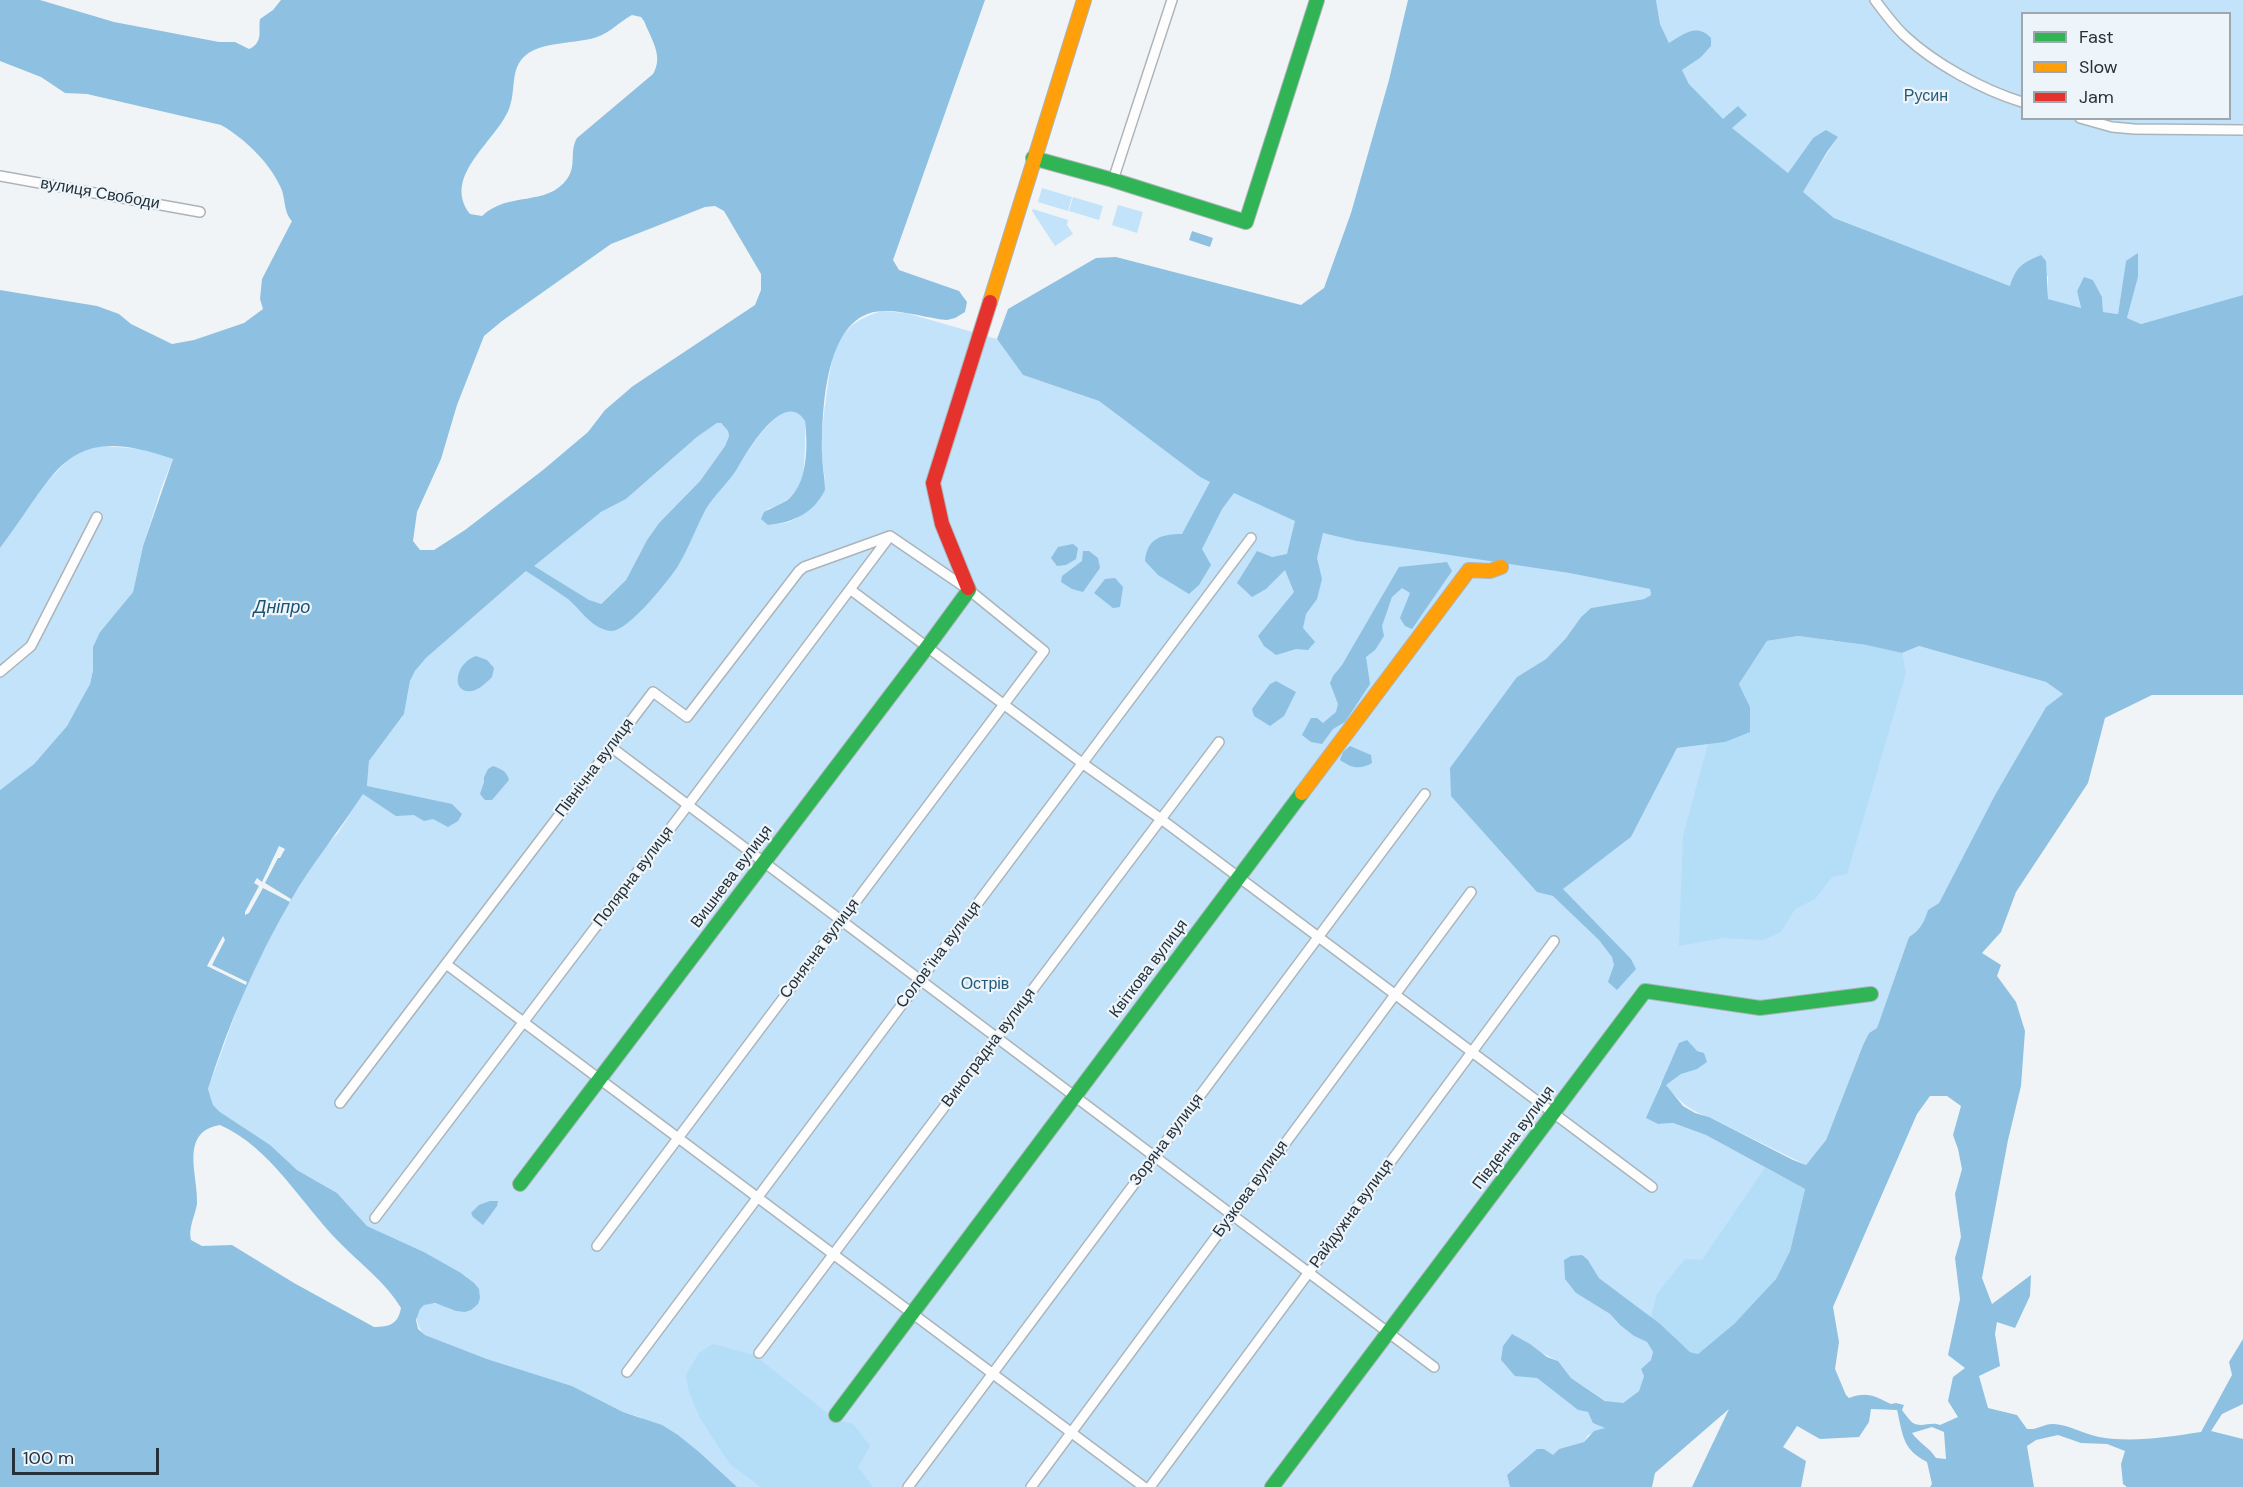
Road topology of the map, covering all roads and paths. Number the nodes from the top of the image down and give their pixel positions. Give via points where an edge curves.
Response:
1 (1084, 0) edge
2 (1172, 0) edge
3 (1317, 0) edge
4 (1875, 0) edge
5 (2021, 102) edge
6 (2087, 120) edge
7 (2243, 130) edge
8 (1033, 158) junction
9 (0, 176) edge
10 (1113, 180) junction
11 (200, 212) dead end
12 (97, 517) dead end
13 (890, 536) junction
14 (1251, 538) dead end
15 (1501, 567) dead end
16 (850, 590) junction
17 (969, 590) junction
18 (928, 646) junction
19 (0, 672) edge
20 (1005, 704) junction
21 (1219, 742) dead end
22 (611, 747) junction
23 (1082, 763) junction
24 (1425, 794) dead end
25 (688, 805) junction
26 (1161, 819) junction
27 (764, 862) junction
28 (1239, 877) junction
29 (1471, 892) dead end
30 (841, 920) junction
31 (1318, 937) junction
32 (1554, 941) dead end
33 (446, 964) junction
34 (920, 980) junction
35 (1871, 994) dead end
36 (1395, 995) junction
37 (524, 1023) junction
38 (997, 1037) junction
39 (1472, 1052) junction
40 (599, 1079) junction
41 (1074, 1096) junction
42 (340, 1103) dead end
43 (1553, 1113) junction
44 (678, 1138) junction
45 (1155, 1156) junction
46 (520, 1184) dead end
47 (1652, 1188) dead end
48 (757, 1198) junction
49 (1232, 1215) junction
50 (375, 1218) dead end
51 (597, 1246) dead end
52 (833, 1254) junction
53 (1309, 1273) junction
54 (912, 1313) junction
55 (1388, 1333) junction
56 (759, 1353) dead end
57 (1434, 1367) dead end
58 (627, 1372) dead end
59 (992, 1374) junction
60 (836, 1415) dead end
61 (1071, 1432) junction
62 (908, 1487) edge
63 (1031, 1487) edge
64 (1144, 1487) edge
65 (1150, 1487) edge
66 (1272, 1487) edge

1 - 8 street
2 - 10 street
3 - 10 street via 1246,222
4 - 5 street via 1904,35 1942,64
6 - 7 street via 2134,129
8 - 10 street
8 - 17 street via 933,483 941,522
9 - 11 street, вулиця Свободи
12 - 19 street via 32,646
13 - 16 street, Полярна вулиця
13 - 17 street
13 - 22 street, Північна вулиця via 799,570 687,717 653,692
14 - 23 street, Соловʼїна вулиця
15 - 28 street, Квіткова вулиця via 1469,570
16 - 18 street
16 - 25 street, Полярна вулиця
17 - 18 street, Вишнева вулиця
17 - 20 street, Сонячна вулиця via 1044,651
18 - 20 street
18 - 27 street, Вишнева вулиця
20 - 23 street
20 - 30 street, Сонячна вулиця
21 - 26 street, Виноградна вулиця
22 - 25 street
22 - 33 street, Північна вулиця
23 - 26 street
23 - 34 street, Соловʼїна вулиця
24 - 31 street, Зоряна вулиця
25 - 27 street
25 - 37 street, Полярна вулиця
26 - 28 street
26 - 38 street, Виноградна вулиця
27 - 30 street
27 - 40 street, Вишнева вулиця
28 - 31 street
28 - 41 street, Квіткова вулиця
29 - 36 street, Бузкова вулиця
30 - 34 street
30 - 44 street, Сонячна вулиця
31 - 36 street
31 - 45 street, Зоряна вулиця
32 - 39 street, Райдужна вулиця
33 - 37 street
33 - 42 street, Північна вулиця
34 - 38 street
34 - 48 street, Соловʼїна вулиця
35 - 43 street, Південна вулиця via 1760,1008 1645,991
36 - 39 street
36 - 49 street, Бузкова вулиця
37 - 40 street
37 - 50 street, Полярна вулиця
38 - 41 street
38 - 52 street, Виноградна вулиця
39 - 43 street
39 - 53 street, Райдужна вулиця
40 - 44 street
40 - 46 street, Вишнева вулиця
41 - 45 street
41 - 54 street, Квіткова вулиця
43 - 47 street
43 - 55 street, Південна вулиця
44 - 48 street
44 - 51 street, Сонячна вулиця
45 - 49 street
45 - 59 street, Зоряна вулиця
48 - 52 street
48 - 58 street, Соловʼїна вулиця
49 - 53 street
49 - 61 street, Бузкова вулиця
52 - 54 street
52 - 56 street, Виноградна вулиця
53 - 55 street
53 - 65 street, Райдужна вулиця
54 - 59 street
54 - 60 street, Квіткова вулиця
55 - 57 street
55 - 66 street, Південна вулиця
59 - 61 street
59 - 62 street, Зоряна вулиця
61 - 63 street, Бузкова вулиця
61 - 64 street

